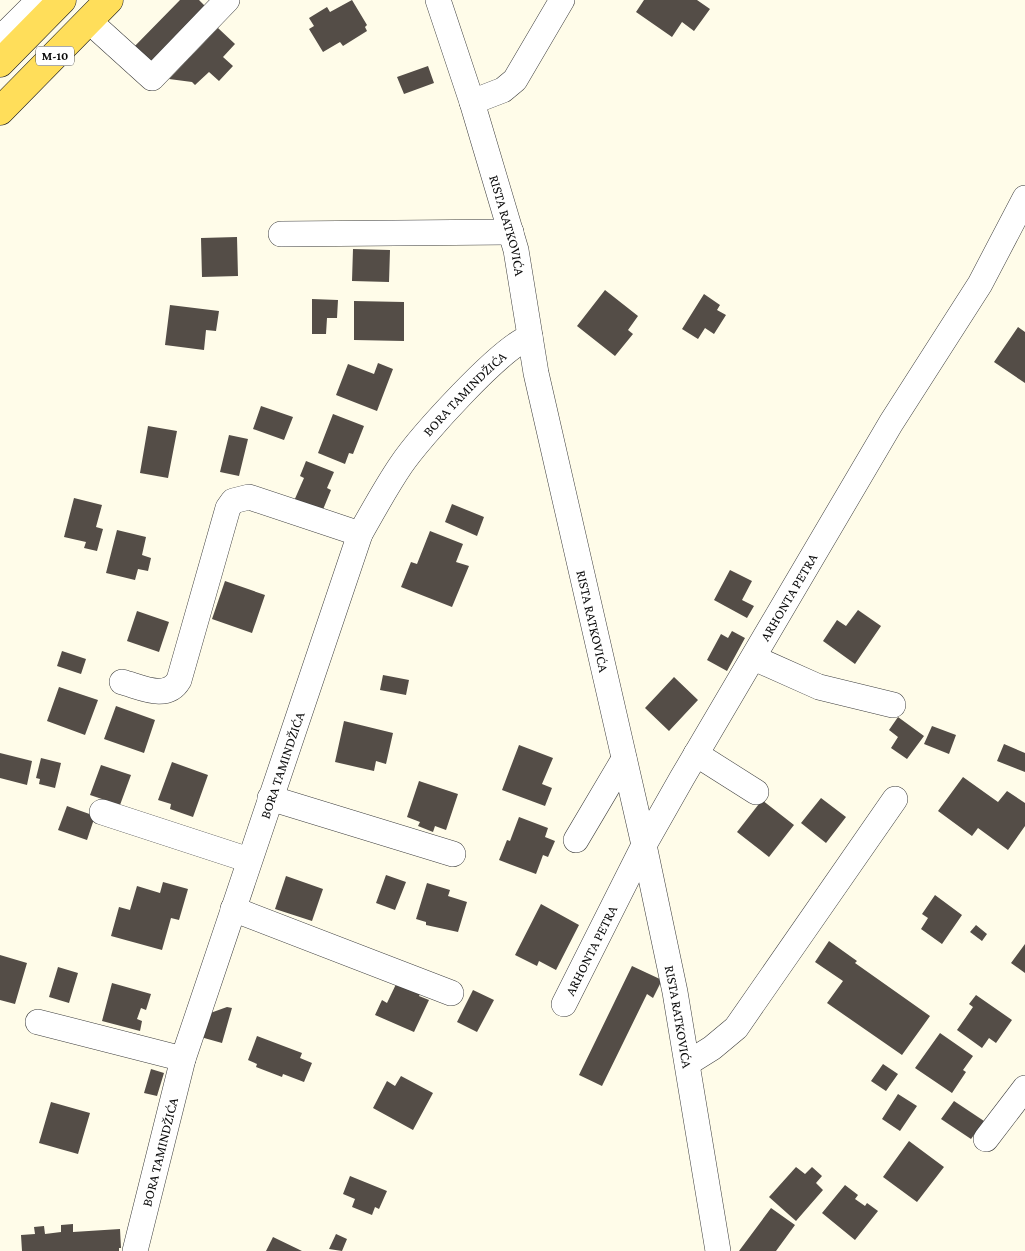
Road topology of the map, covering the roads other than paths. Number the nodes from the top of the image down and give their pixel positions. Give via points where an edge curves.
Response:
1 (62, 0) edge
2 (110, 0) edge
3 (227, 0) edge
4 (438, 0) edge
5 (562, 0) edge
6 (22, 19) edge
7 (89, 21) junction
8 (0, 63) edge
9 (472, 102) junction
10 (0, 111) edge
11 (1025, 198) edge
12 (511, 232) junction
13 (281, 234) dead end
14 (530, 337) junction
15 (360, 534) junction
16 (754, 658) junction
17 (122, 682) dead end
18 (893, 705) dead end
19 (696, 754) junction
20 (624, 759) junction
21 (756, 792) dead end
22 (270, 798) junction
23 (896, 799) dead end
24 (102, 812) dead end
25 (576, 840) dead end
26 (644, 845) junction
27 (453, 854) dead end
28 (249, 860) junction
29 (233, 910) junction
30 (451, 993) dead end
31 (564, 1004) dead end
32 (38, 1022) dead end
33 (183, 1059) junction
34 (688, 1063) junction
35 (1025, 1088) edge
36 (986, 1139) dead end
37 (135, 1251) edge
38 (718, 1251) edge

1 - 6 main road, M-10
2 - 7 main road, M-10
3 - 7 street via 152,78
4 - 9 street, RISTA RATKOVIĆA
5 - 9 street via 515,80 502,90
6 - 8 main road, M-10
7 - 10 main road, M-10
9 - 12 street, RISTA RATKOVIĆA
11 - 16 street, ARHONTA PETRA via 980,284 891,423
12 - 13 street
12 - 14 street, RISTA RATKOVIĆA via 522,276
14 - 15 street, BORA TAMINDŽIĆA via 501,355 418,442 399,467
14 - 20 street, RISTA RATKOVIĆA
15 - 17 street via 249,497 233,501 228,508 179,680 174,688 165,692
15 - 22 street, BORA TAMINDŽIĆA
16 - 18 street via 818,687
16 - 19 street, ARHONTA PETRA
19 - 21 street
19 - 26 street, ARHONTA PETRA
20 - 25 street
20 - 26 street, RISTA RATKOVIĆA
22 - 27 street
22 - 28 street, BORA TAMINDŽIĆA
23 - 34 street via 736,1028
24 - 28 street
26 - 31 street, ARHONTA PETRA
26 - 34 street, RISTA RATKOVIĆA
28 - 29 street, BORA TAMINDŽIĆA
29 - 30 street
29 - 33 street, BORA TAMINDŽIĆA
32 - 33 street
33 - 37 street, BORA TAMINDŽIĆA
34 - 38 street, RISTA RATKOVIĆA
35 - 36 street

